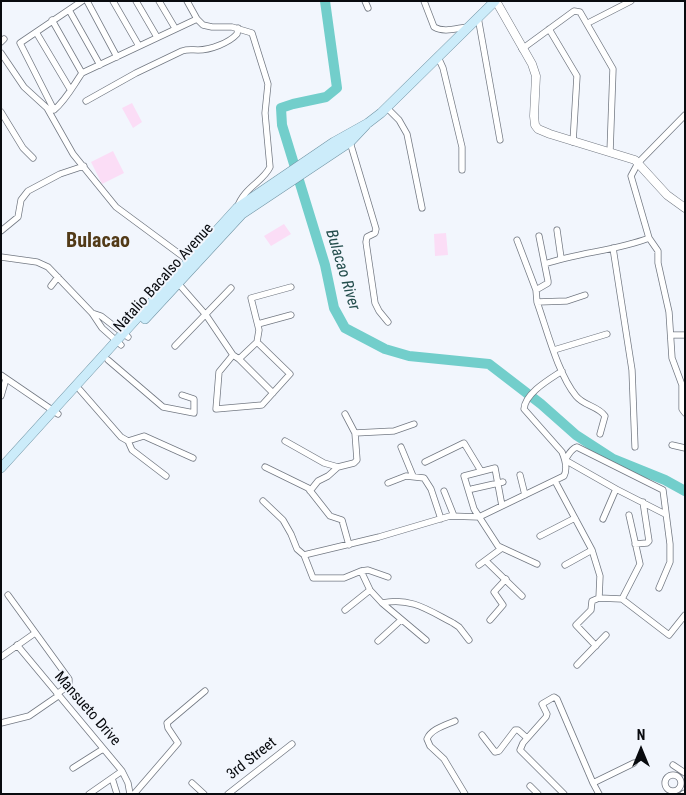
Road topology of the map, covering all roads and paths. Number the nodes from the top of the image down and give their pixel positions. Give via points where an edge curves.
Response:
1 (82, 1) edge
2 (88, 1) edge
3 (113, 1) edge
4 (136, 1) edge
5 (159, 1) edge
6 (187, 1) edge
7 (365, 1) edge
8 (424, 1) edge
9 (496, 1) edge
10 (632, 1) edge
11 (368, 8) dead end
12 (69, 10) junction
13 (478, 17) junction
14 (197, 19) junction
15 (52, 20) junction
16 (588, 23) junction
17 (468, 27) junction
18 (175, 28) junction
19 (238, 28) junction
20 (549, 30) junction
21 (36, 32) junction
22 (157, 37) junction
23 (139, 46) junction
24 (522, 49) junction
25 (1, 53) edge
26 (117, 56) junction
27 (438, 57) junction
28 (100, 65) junction
29 (82, 74) junction
30 (70, 89) junction
31 (86, 101) dead end
32 (386, 107) junction
33 (1, 112) edge
34 (685, 115) edge
35 (347, 139) junction
36 (500, 140) dead end
37 (573, 142) junction
38 (610, 152) junction
39 (33, 158) dead end
40 (638, 163) junction
41 (84, 166) junction
42 (462, 170) dead end
43 (422, 208) dead end
44 (685, 208) edge
45 (240, 211) junction
46 (557, 230) dead end
47 (1, 231) edge
48 (539, 236) dead end
49 (649, 238) junction
50 (518, 240) dead end
51 (613, 248) junction
52 (1, 257) edge
53 (561, 258) junction
54 (189, 261) junction
55 (545, 264) junction
56 (58, 277) junction
57 (176, 281) junction
58 (51, 286) dead end
59 (291, 287) dead end
60 (231, 288) dead end
61 (536, 290) junction
62 (585, 296) dead end
63 (537, 302) junction
64 (92, 313) junction
65 (206, 315) junction
66 (291, 315) dead end
67 (388, 322) dead end
68 (258, 324) junction
69 (607, 334) dead end
70 (672, 335) junction
71 (685, 335) edge
72 (122, 339) junction
73 (257, 342) junction
74 (175, 346) dead end
75 (554, 350) junction
76 (233, 355) junction
77 (239, 359) junction
78 (108, 360) junction
79 (562, 371) junction
80 (4, 377) edge
81 (80, 390) junction
82 (273, 393) junction
83 (182, 395) dead end
84 (1, 396) edge
85 (55, 413) junction
86 (685, 413) edge
87 (344, 414) dead end
88 (414, 424) dead end
89 (355, 433) junction
90 (600, 434) dead end
91 (128, 440) junction
92 (285, 441) dead end
93 (672, 445) dead end
94 (401, 447) dead end
95 (635, 447) dead end
96 (685, 448) edge
97 (193, 458) dead end
98 (565, 460) junction
99 (425, 462) dead end
100 (265, 467) dead end
101 (338, 467) junction
102 (1, 468) edge
103 (481, 471) junction
104 (520, 474) dead end
105 (1, 476) edge
106 (166, 476) dead end
107 (413, 476) junction
108 (555, 481) junction
109 (500, 482) junction
110 (388, 483) dead end
111 (472, 489) dead end
112 (616, 489) junction
113 (310, 491) junction
114 (444, 491) dead end
115 (525, 495) junction
116 (263, 501) dead end
117 (643, 502) junction
118 (502, 506) junction
119 (629, 514) dead end
120 (665, 514) junction
121 (454, 516) junction
122 (479, 517) junction
123 (575, 518) junction
124 (602, 518) dead end
125 (441, 519) junction
126 (540, 536) dead end
127 (635, 544) junction
128 (349, 545) junction
129 (502, 548) junction
130 (592, 550) junction
131 (304, 555) junction
132 (486, 561) junction
133 (537, 564) dead end
134 (479, 565) dead end
135 (565, 565) dead end
136 (361, 570) junction
137 (388, 577) dead end
138 (506, 579) junction
139 (659, 588) dead end
140 (370, 590) junction
141 (8, 595) dead end
142 (522, 596) dead end
143 (599, 598) junction
144 (622, 599) junction
145 (382, 602) junction
146 (345, 610) dead end
147 (685, 615) edge
148 (401, 620) junction
149 (490, 620) dead end
150 (35, 633) junction
151 (606, 635) dead end
152 (426, 640) dead end
153 (469, 640) dead end
154 (378, 641) dead end
155 (18, 646) junction
156 (596, 646) junction
157 (1, 657) edge
158 (577, 665) dead end
159 (205, 692) dead end
160 (58, 695) junction
161 (455, 721) dead end
162 (1, 723) edge
163 (482, 735) dead end
164 (525, 741) junction
165 (292, 744) dead end
166 (103, 749) junction
167 (634, 764) dead end
168 (673, 765) dead end
169 (73, 768) dead end
170 (122, 771) junction
171 (685, 774) edge
172 (112, 778) junction
173 (192, 783) dead end
174 (593, 784) junction
175 (530, 786) dead end
176 (559, 792) edge
177 (89, 794) edge
178 (117, 794) edge
179 (130, 794) edge
180 (134, 794) edge
181 (204, 794) edge
182 (228, 794) edge
183 (465, 794) edge
184 (538, 794) edge
185 (599, 794) edge

1 - 12 street
2 - 26 street
3 - 23 street
4 - 22 street
5 - 18 street
6 - 14 street
7 - 11 street
8 - 17 street via 437,29
9 - 13 main road, Natalio Bacalso Avenue
9 - 24 street
10 - 16 street
12 - 15 street
12 - 28 street
13 - 17 main road, Natalio Bacalso Avenue
13 - 36 street
14 - 18 street
14 - 19 street via 212,27
15 - 21 street
15 - 29 street
16 - 20 street via 580,12 574,11
16 - 38 street via 613,69
17 - 27 main road, Natalio Bacalso Avenue
18 - 22 street
19 - 31 street via 230,40 204,50 182,52
19 - 45 street via 252,33 268,84 265,113 270,168 240,199
20 - 24 street
20 - 37 street via 577,76
21 - 30 street
21 - 30 street via 20,43 54,110
22 - 23 street
23 - 26 street
24 - 37 street via 536,76 535,126
25 - 41 street via 24,87 47,108 73,154
26 - 28 street
27 - 32 main road, Natalio Bacalso Avenue
27 - 42 street via 462,147
28 - 29 street
29 - 30 street
32 - 35 main road, Natalio Bacalso Avenue
32 - 43 street via 407,134
33 - 39 street
34 - 40 street
35 - 45 main road, Natalio Bacalso Avenue
35 - 67 street via 376,229 366,242 375,303
37 - 38 street
38 - 40 street
40 - 44 street via 667,195
40 - 49 street via 631,176
41 - 47 street via 28,191 21,200 18,217
41 - 54 street via 116,207
45 - 54 main road, Natalio Bacalso Avenue
45 - 57 main road, Natalio Bacalso Avenue via 230,226
46 - 53 street
48 - 55 street
49 - 51 street
49 - 70 street via 658,251
50 - 61 street
51 - 53 street
51 - 95 street via 632,370
52 - 56 street via 42,263
53 - 55 street
54 - 57 main road, Natalio Bacalso Avenue
55 - 61 street via 548,282
56 - 58 street
56 - 64 street
57 - 65 street
57 - 72 main road, Natalio Bacalso Avenue
59 - 68 street via 251,298
60 - 65 street
61 - 63 street
62 - 63 street via 567,301
63 - 75 street
64 - 72 street via 101,316
64 - 72 street via 102,328
65 - 74 street
65 - 76 street
66 - 68 street
68 - 73 street
69 - 75 street
70 - 71 street
70 - 86 street via 672,358 682,385 682,409
72 - 78 main road, Natalio Bacalso Avenue
72 - 85 main road, Natalio Bacalso Avenue
73 - 77 street
73 - 82 street via 290,374
75 - 79 street
76 - 77 street
76 - 82 street via 219,372 216,409 262,405
77 - 82 street
78 - 81 main road, Natalio Bacalso Avenue
78 - 83 street via 163,407 194,413 194,399
79 - 90 street via 582,402 605,416
79 - 98 street via 539,387 526,401 524,409 562,452
80 - 84 street
80 - 85 street
81 - 85 main road, Natalio Bacalso Avenue
81 - 91 street via 117,434
85 - 102 main road, Natalio Bacalso Avenue
85 - 105 main road, Natalio Bacalso Avenue
87 - 89 street
88 - 89 street via 394,431
89 - 101 street via 357,460
91 - 97 street via 144,436
91 - 106 street via 132,450
92 - 101 street via 324,463
93 - 96 street
94 - 107 street
98 - 108 street via 564,476
98 - 112 street
98 - 120 street via 578,447 663,490
99 - 103 street via 464,443
100 - 113 street
101 - 113 street
103 - 109 street via 495,468
103 - 122 street via 464,477
104 - 115 street
107 - 110 street
107 - 125 street via 428,482
108 - 115 street
108 - 123 street
109 - 111 street
109 - 118 street
112 - 117 street
112 - 124 street
113 - 128 street via 330,516 342,520
114 - 121 street
115 - 118 street
116 - 131 street via 283,520
117 - 120 street
117 - 127 street via 649,541
118 - 122 street
119 - 127 street
120 - 139 street via 670,562
121 - 122 street
121 - 125 street
122 - 129 street
123 - 126 street
123 - 130 street
125 - 128 street
127 - 144 street via 640,564
128 - 131 street
129 - 132 street
129 - 133 street
130 - 135 street
130 - 143 street via 600,576
131 - 136 street via 314,578 344,578
132 - 134 street
132 - 138 street
136 - 137 street
136 - 140 street
138 - 142 street
138 - 149 street via 494,592 503,605
140 - 145 street
140 - 146 street
141 - 150 street
143 - 144 street
143 - 156 street via 592,601 591,610 576,625
144 - 147 street via 669,635
145 - 148 street
145 - 153 street via 409,601 453,623
148 - 152 street
148 - 154 street
150 - 155 street
150 - 160 street via 69,679 69,684
151 - 156 street
155 - 157 street
155 - 160 street, Mansueto Drive
156 - 158 street
159 - 180 street via 167,723 178,743
160 - 162 street via 30,716
160 - 166 street, Mansueto Drive
161 - 183 street via 434,730 427,738
163 - 164 street via 495,752 515,730
164 - 174 street via 547,715 543,703 556,698
164 - 176 street via 520,750 522,754
165 - 182 street, 3rd Street
166 - 169 street
166 - 170 street, Mansueto Drive
167 - 174 street
168 - 171 street
170 - 172 street
170 - 179 street, Mansueto Drive
172 - 177 street
172 - 178 street
173 - 181 street
174 - 185 street
175 - 184 street

